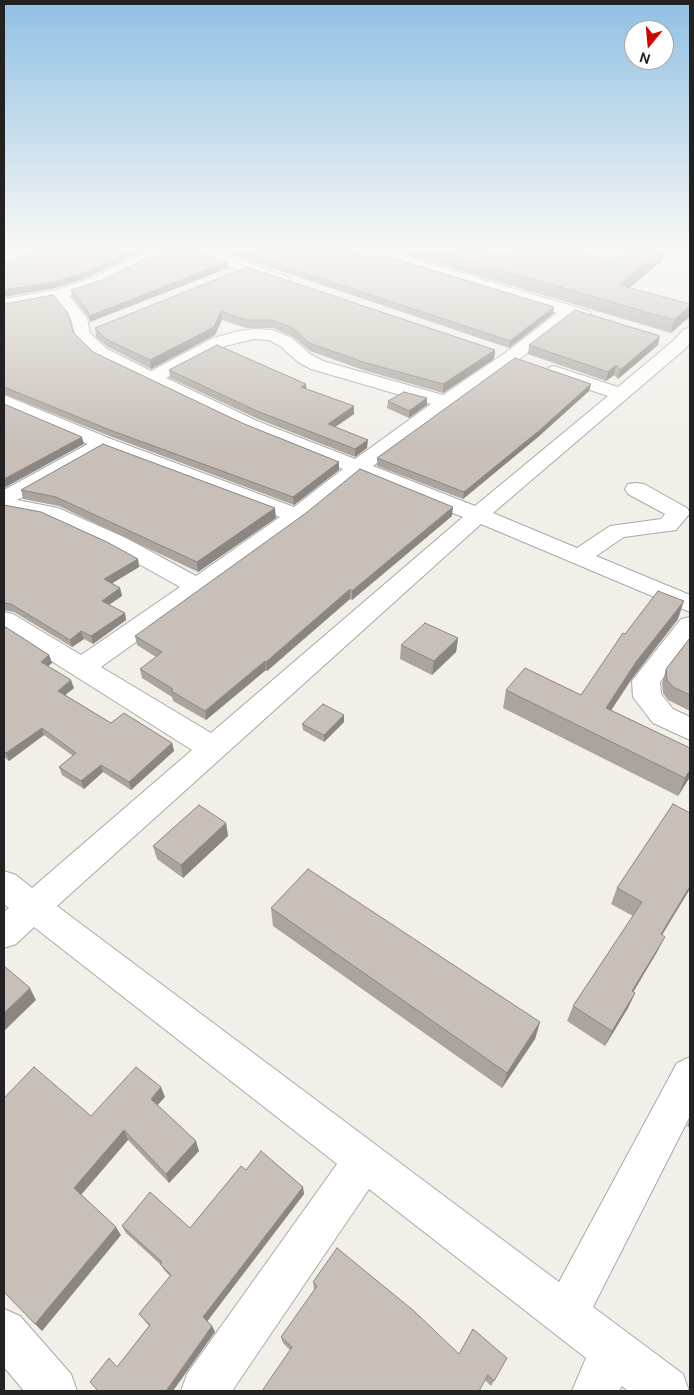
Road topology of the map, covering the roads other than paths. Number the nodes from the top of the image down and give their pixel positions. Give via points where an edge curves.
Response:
1 (74, 313) edge
2 (568, 313) edge
3 (577, 313) edge
4 (597, 319) edge
5 (680, 341) edge
6 (518, 360) junction
7 (153, 377) junction
8 (622, 394) junction
9 (4, 401) edge
10 (446, 402) junction
11 (104, 443) junction
12 (357, 468) junction
13 (636, 489) dead end
14 (4, 499) edge
15 (4, 504) edge
16 (478, 515) junction
17 (297, 516) junction
18 (579, 558) junction
19 (198, 588) junction
20 (690, 604) edge
21 (4, 620) edge
22 (690, 625) edge
23 (83, 667) junction
24 (690, 729) edge
25 (214, 749) junction
26 (13, 908) edge
27 (690, 1076) edge
28 (364, 1160) junction
29 (566, 1313) junction
30 (4, 1332) edge
31 (614, 1352) junction
32 (54, 1391) edge
33 (204, 1391) edge
34 (595, 1391) edge
35 (666, 1391) edge

1 - 7 street via 92,331 101,353
2 - 6 street
3 - 4 street
5 - 8 street
6 - 8 street
6 - 10 street
7 - 10 street via 219,342 254,334 272,335 317,365
7 - 12 street via 250,424
8 - 16 street
9 - 11 street
10 - 12 street
11 - 14 street
11 - 17 street
12 - 16 street
12 - 17 street
13 - 18 street via 679,513 668,525 618,531
15 - 19 street via 50,512 118,543
16 - 18 street
16 - 25 street
17 - 19 street
18 - 20 street
19 - 23 street
21 - 23 street
22 - 24 street via 646,681 647,697 663,716
23 - 25 street
25 - 26 street
26 - 28 street
27 - 29 street
28 - 29 street
28 - 33 street
29 - 31 street
30 - 32 street
31 - 34 street
31 - 35 street

